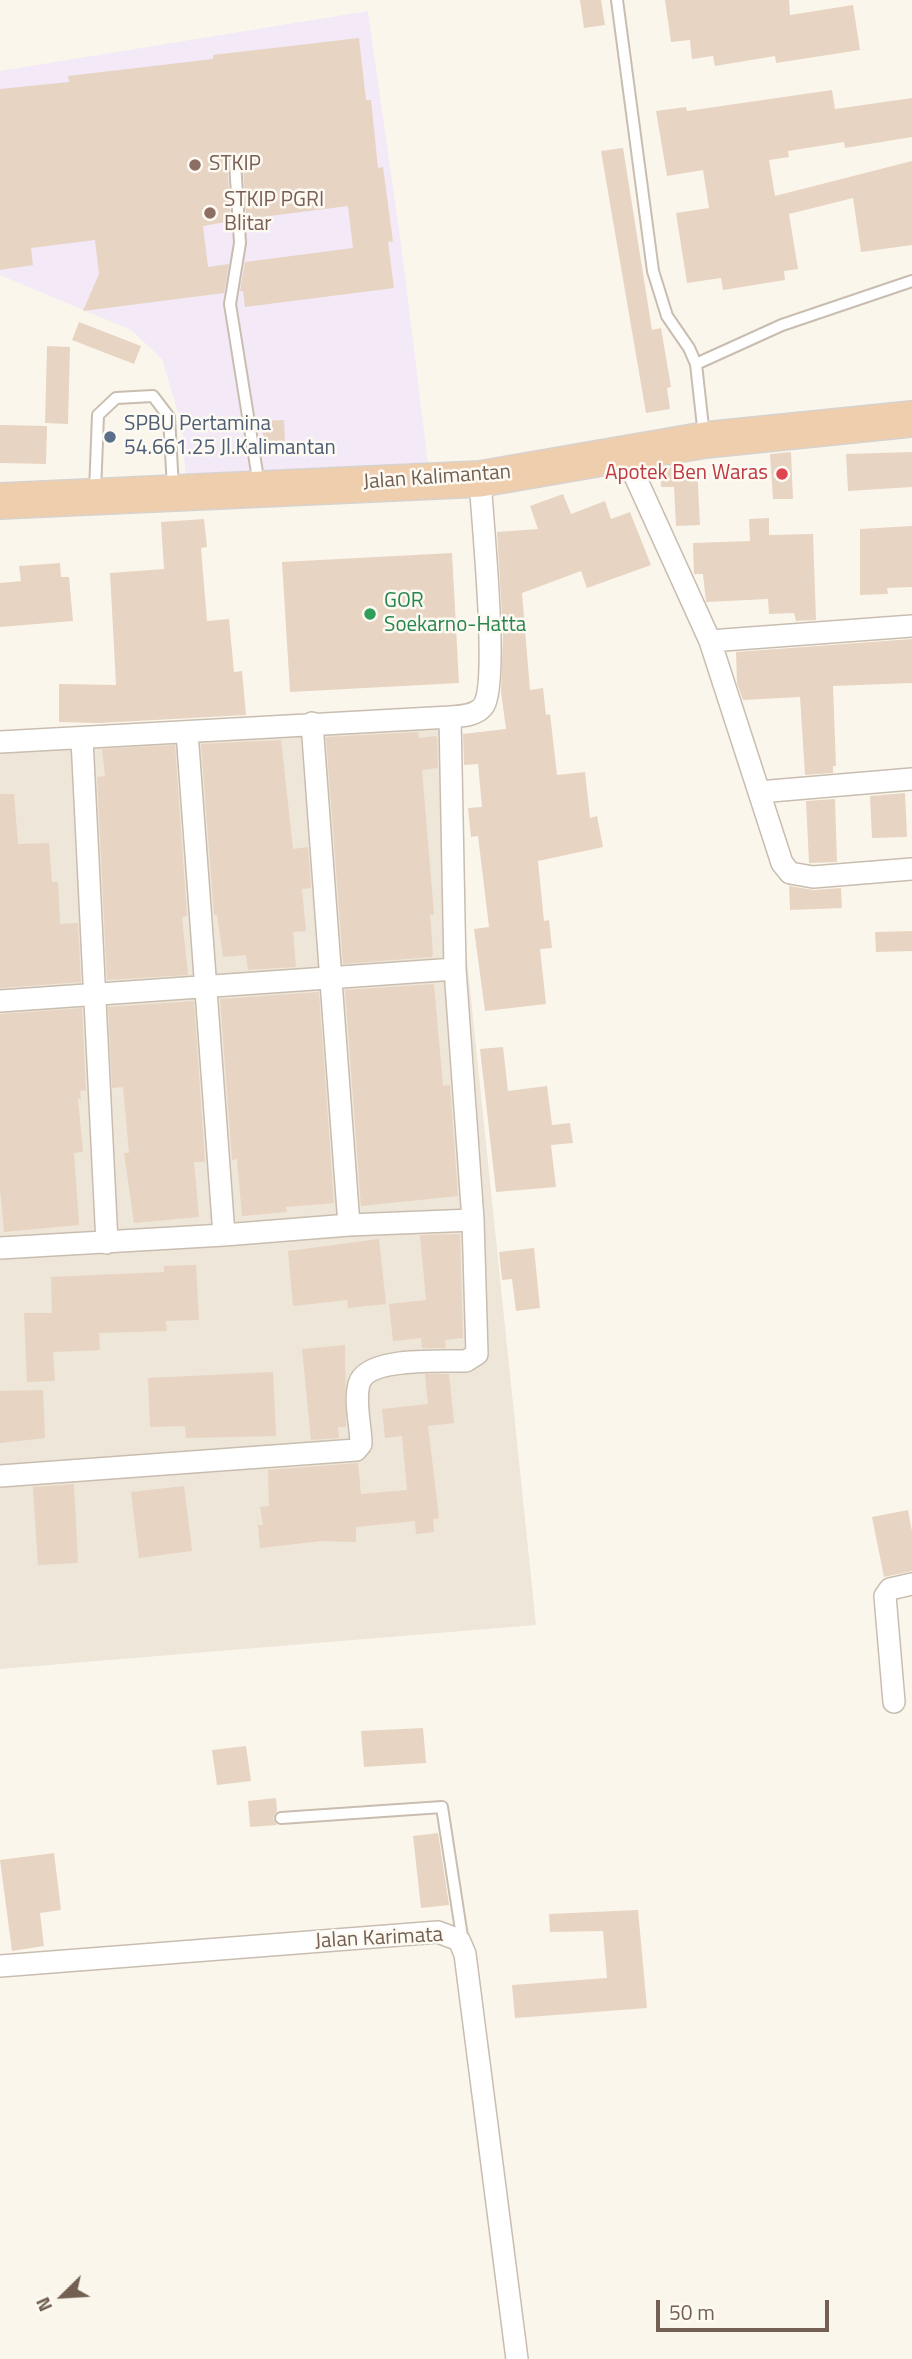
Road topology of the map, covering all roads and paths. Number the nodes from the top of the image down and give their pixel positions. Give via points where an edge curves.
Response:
1 (617, 0) edge
2 (234, 162) dead end
3 (912, 281) edge
4 (695, 364) junction
5 (912, 419) edge
6 (705, 440) junction
7 (624, 452) junction
8 (480, 479) junction
9 (259, 488) junction
10 (173, 492) junction
11 (95, 495) junction
12 (0, 501) edge
13 (912, 626) edge
14 (709, 641) junction
15 (450, 717) junction
16 (312, 723) junction
17 (187, 732) junction
18 (82, 739) junction
19 (0, 742) edge
20 (912, 779) edge
21 (759, 792) junction
22 (912, 869) edge
23 (455, 969) junction
24 (332, 979) junction
25 (208, 988) junction
26 (94, 995) junction
27 (0, 1002) edge
28 (473, 1220) junction
29 (349, 1225) junction
30 (225, 1235) junction
31 (107, 1243) junction
32 (0, 1248) edge
33 (0, 1476) edge
34 (912, 1584) edge
35 (894, 1702) dead end
36 (281, 1818) dead end
37 (463, 1946) junction
38 (0, 1966) edge
39 (517, 2359) edge

1 - 4 lane via 653,271 667,316
2 - 9 lane via 240,243 230,304
3 - 4 lane via 782,325
4 - 6 lane
5 - 6 highway, Jalan Kalimantan
6 - 7 highway, Jalan Kalimantan
7 - 8 highway, Jalan Kalimantan
7 - 14 street
8 - 9 highway, Jalan Kalimantan
8 - 15 street via 489,687 478,711
9 - 10 highway, Jalan Kalimantan
10 - 11 highway, Jalan Kalimantan
10 - 11 lane via 169,417 153,396 116,398 98,415
11 - 12 highway, Jalan Kalimantan
13 - 14 street
14 - 21 street
15 - 16 street
15 - 23 street
16 - 17 street
16 - 24 street
17 - 18 street
17 - 25 street
18 - 19 street
18 - 26 street
20 - 21 street
21 - 22 street via 782,863 790,873 813,877
23 - 24 street
23 - 28 street
24 - 25 street
24 - 29 street
25 - 26 street
25 - 30 street
26 - 27 street
26 - 31 street
28 - 29 street
28 - 33 street via 477,1354 466,1361 386,1365 365,1374 358,1391 361,1444 356,1450
29 - 30 street
30 - 31 street
31 - 32 street
34 - 35 street via 890,1589 885,1596
36 - 37 lane via 442,1807
37 - 38 street, Jalan Karimata via 453,1936 438,1932
37 - 39 street, Jalan Karimata

